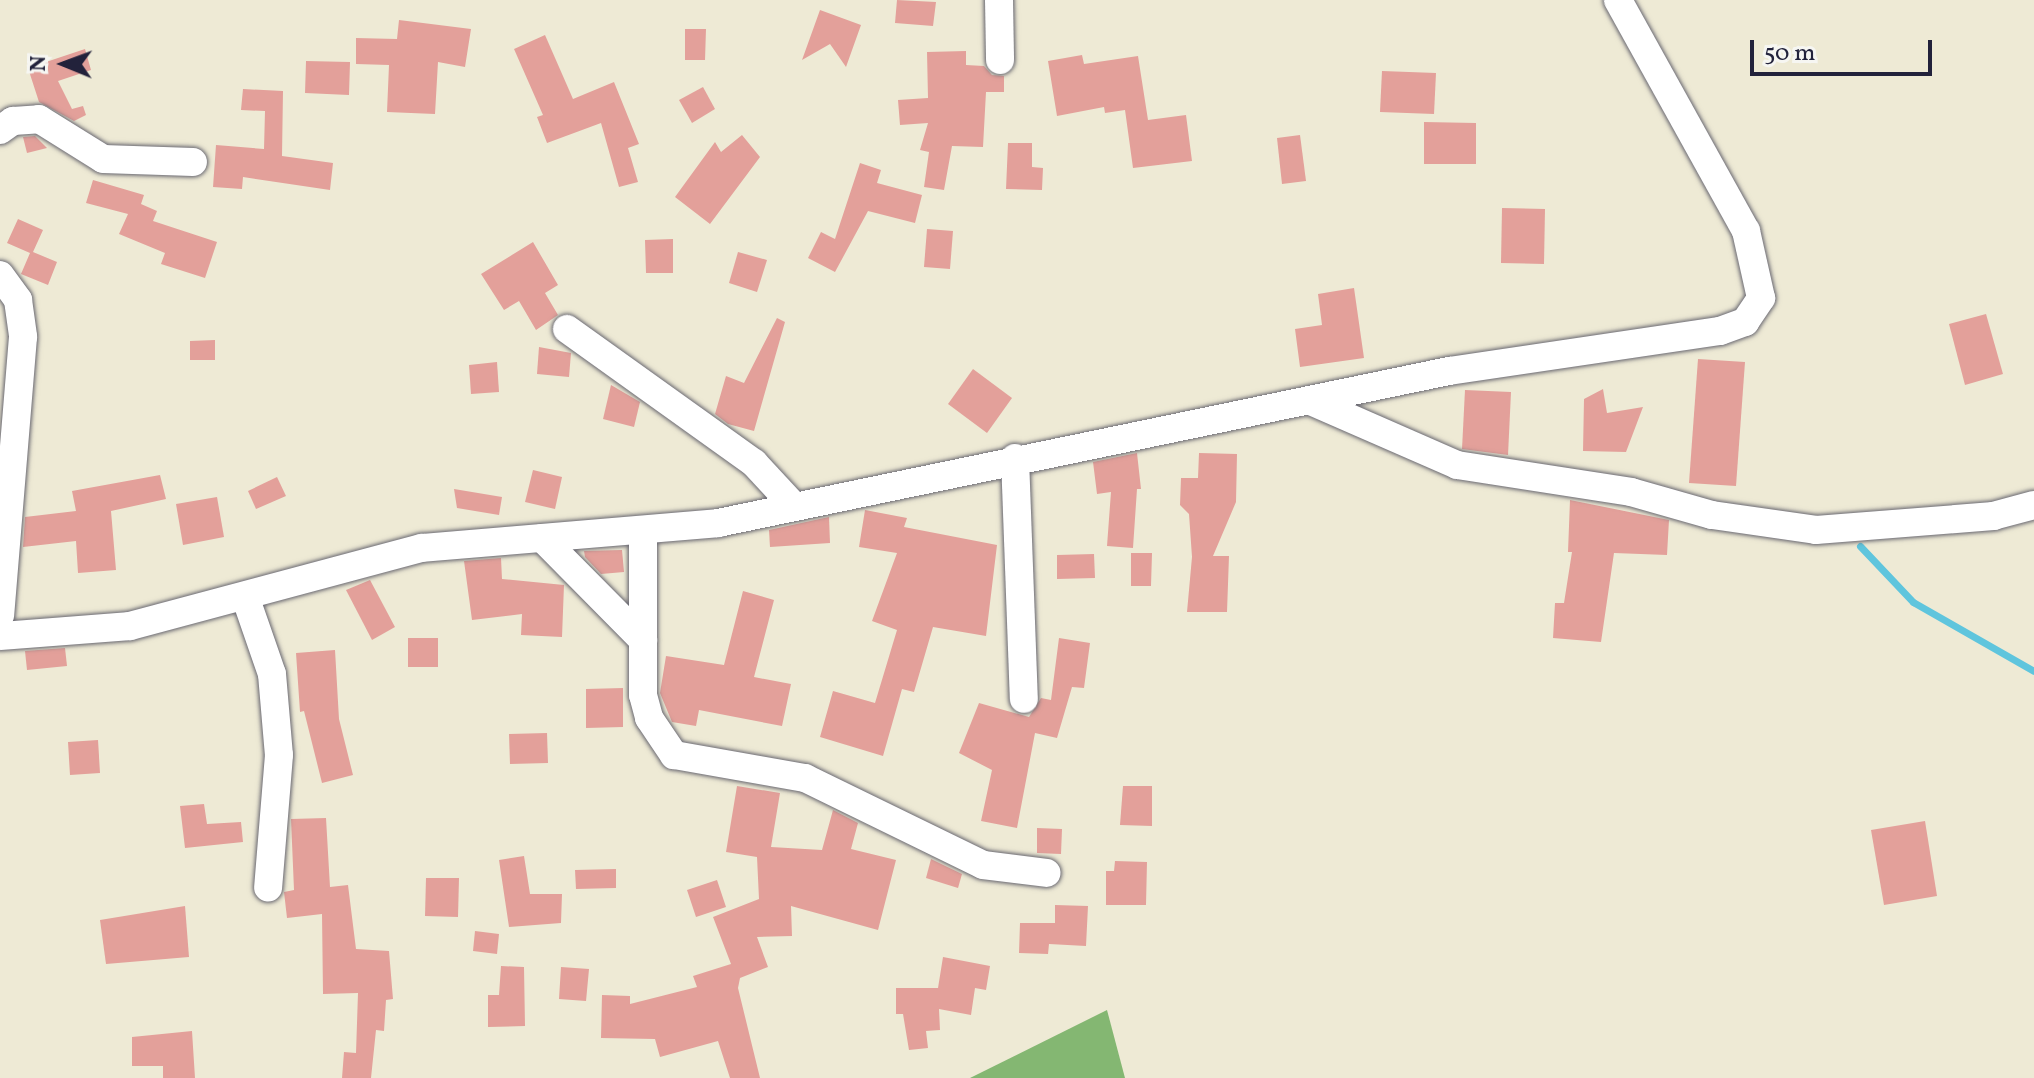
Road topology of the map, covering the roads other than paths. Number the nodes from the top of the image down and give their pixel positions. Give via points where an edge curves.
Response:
1 (999, 0) edge
2 (1618, 0) edge
3 (1000, 60) dead end
4 (0, 130) edge
5 (193, 162) dead end
6 (0, 275) edge
7 (567, 329) dead end
8 (1313, 402) junction
9 (1015, 458) junction
10 (792, 504) junction
11 (2034, 505) edge
12 (643, 533) junction
13 (542, 538) junction
14 (246, 599) junction
15 (0, 615) edge
16 (0, 636) edge
17 (643, 640) junction
18 (1024, 699) dead end
19 (1047, 873) dead end
20 (268, 888) dead end

1 - 3 street
2 - 8 street via 1746,231 1761,298 1753,314 1720,331 1542,354
4 - 5 street via 13,121 39,119 103,159
6 - 15 street via 18,300 23,337
7 - 10 street via 754,463
8 - 9 street
8 - 11 street via 1457,465 1631,492 1712,515 1816,530 1993,516
9 - 10 street
9 - 18 street
10 - 12 street via 718,523
12 - 13 street
12 - 17 street
13 - 14 street via 422,548
13 - 17 street
14 - 16 street via 130,626
14 - 20 street via 272,674 278,742
17 - 19 street via 643,695 649,718 674,755 805,778 983,865

